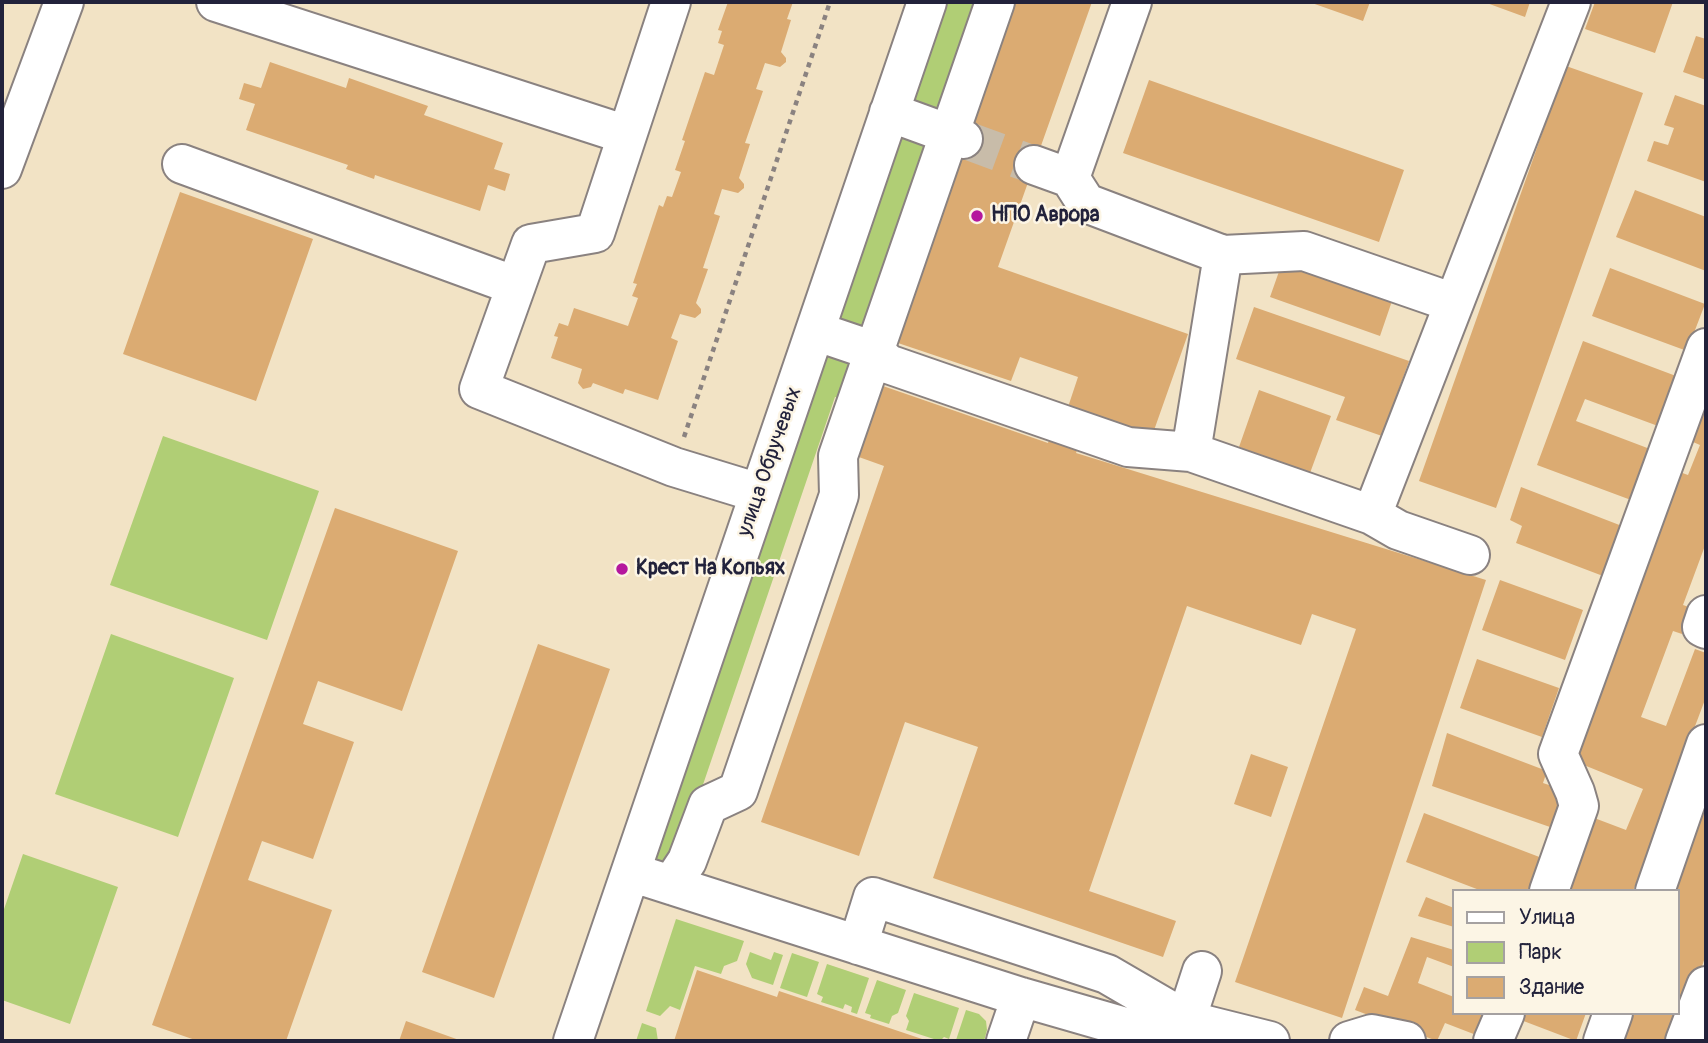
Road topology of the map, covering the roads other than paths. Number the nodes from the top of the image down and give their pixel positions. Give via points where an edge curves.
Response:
1 (64, 2) edge
2 (216, 2) edge
3 (669, 2) edge
4 (927, 2) edge
5 (995, 2) edge
6 (1132, 2) edge
7 (1571, 2) edge
8 (889, 112) junction
9 (627, 135) junction
10 (956, 136) junction
11 (183, 164) dead end
12 (1034, 165) tunnel mouth
13 (2, 169) edge
14 (1070, 178) junction
15 (1223, 255) junction
16 (516, 286) junction
17 (1454, 303) junction
18 (815, 331) junction
19 (1706, 348) edge
20 (874, 351) junction
21 (1191, 452) junction
22 (760, 493) junction
23 (1372, 515) junction
24 (1470, 555) dead end
25 (1706, 615) edge
26 (1706, 629) edge
27 (1706, 744) edge
28 (630, 872) junction
29 (671, 885) junction
30 (1550, 889) edge
31 (1656, 889) edge
32 (858, 945) junction
33 (1202, 971) dead end
34 (1706, 986) edge
35 (1021, 997) junction
36 (1612, 1015) edge
37 (1186, 1020) junction
38 (1111, 1032) edge
39 (573, 1041) edge
40 (1006, 1041) edge
41 (1270, 1041) edge
42 (1349, 1041) edge
43 (1406, 1041) edge
44 (1603, 1041) edge
45 (1685, 1041) edge

1 - 13 street
2 - 9 street
3 - 9 street
4 - 8 street, улица Обручевых
5 - 10 street
6 - 14 street
7 - 17 street
8 - 10 street
8 - 18 street, улица Обручевых
9 - 16 street via 594,233 531,244
10 - 20 street
11 - 16 street
12 - 14 street
14 - 15 street via 1086,203
15 - 17 street via 1304,251
15 - 21 street
16 - 22 street via 479,389 674,467
17 - 23 street
18 - 20 street
18 - 22 street, улица Обручевых
19 - 30 street via 1558,754 1579,806
20 - 21 street via 888,364 1128,447
20 - 29 street via 838,456 839,495 738,791 708,805 687,861
21 - 23 street
22 - 28 street, улица Обручевых
23 - 24 street via 1398,530
25 - 26 street via 1702,626
27 - 31 street
28 - 29 street
28 - 39 street, улица Обручевых
29 - 32 street
32 - 35 street
32 - 37 street via 873,897 1107,974
33 - 37 street
34 - 45 street
35 - 38 street
35 - 40 street
36 - 44 street
37 - 38 street
37 - 41 street
42 - 43 street via 1372,1034

